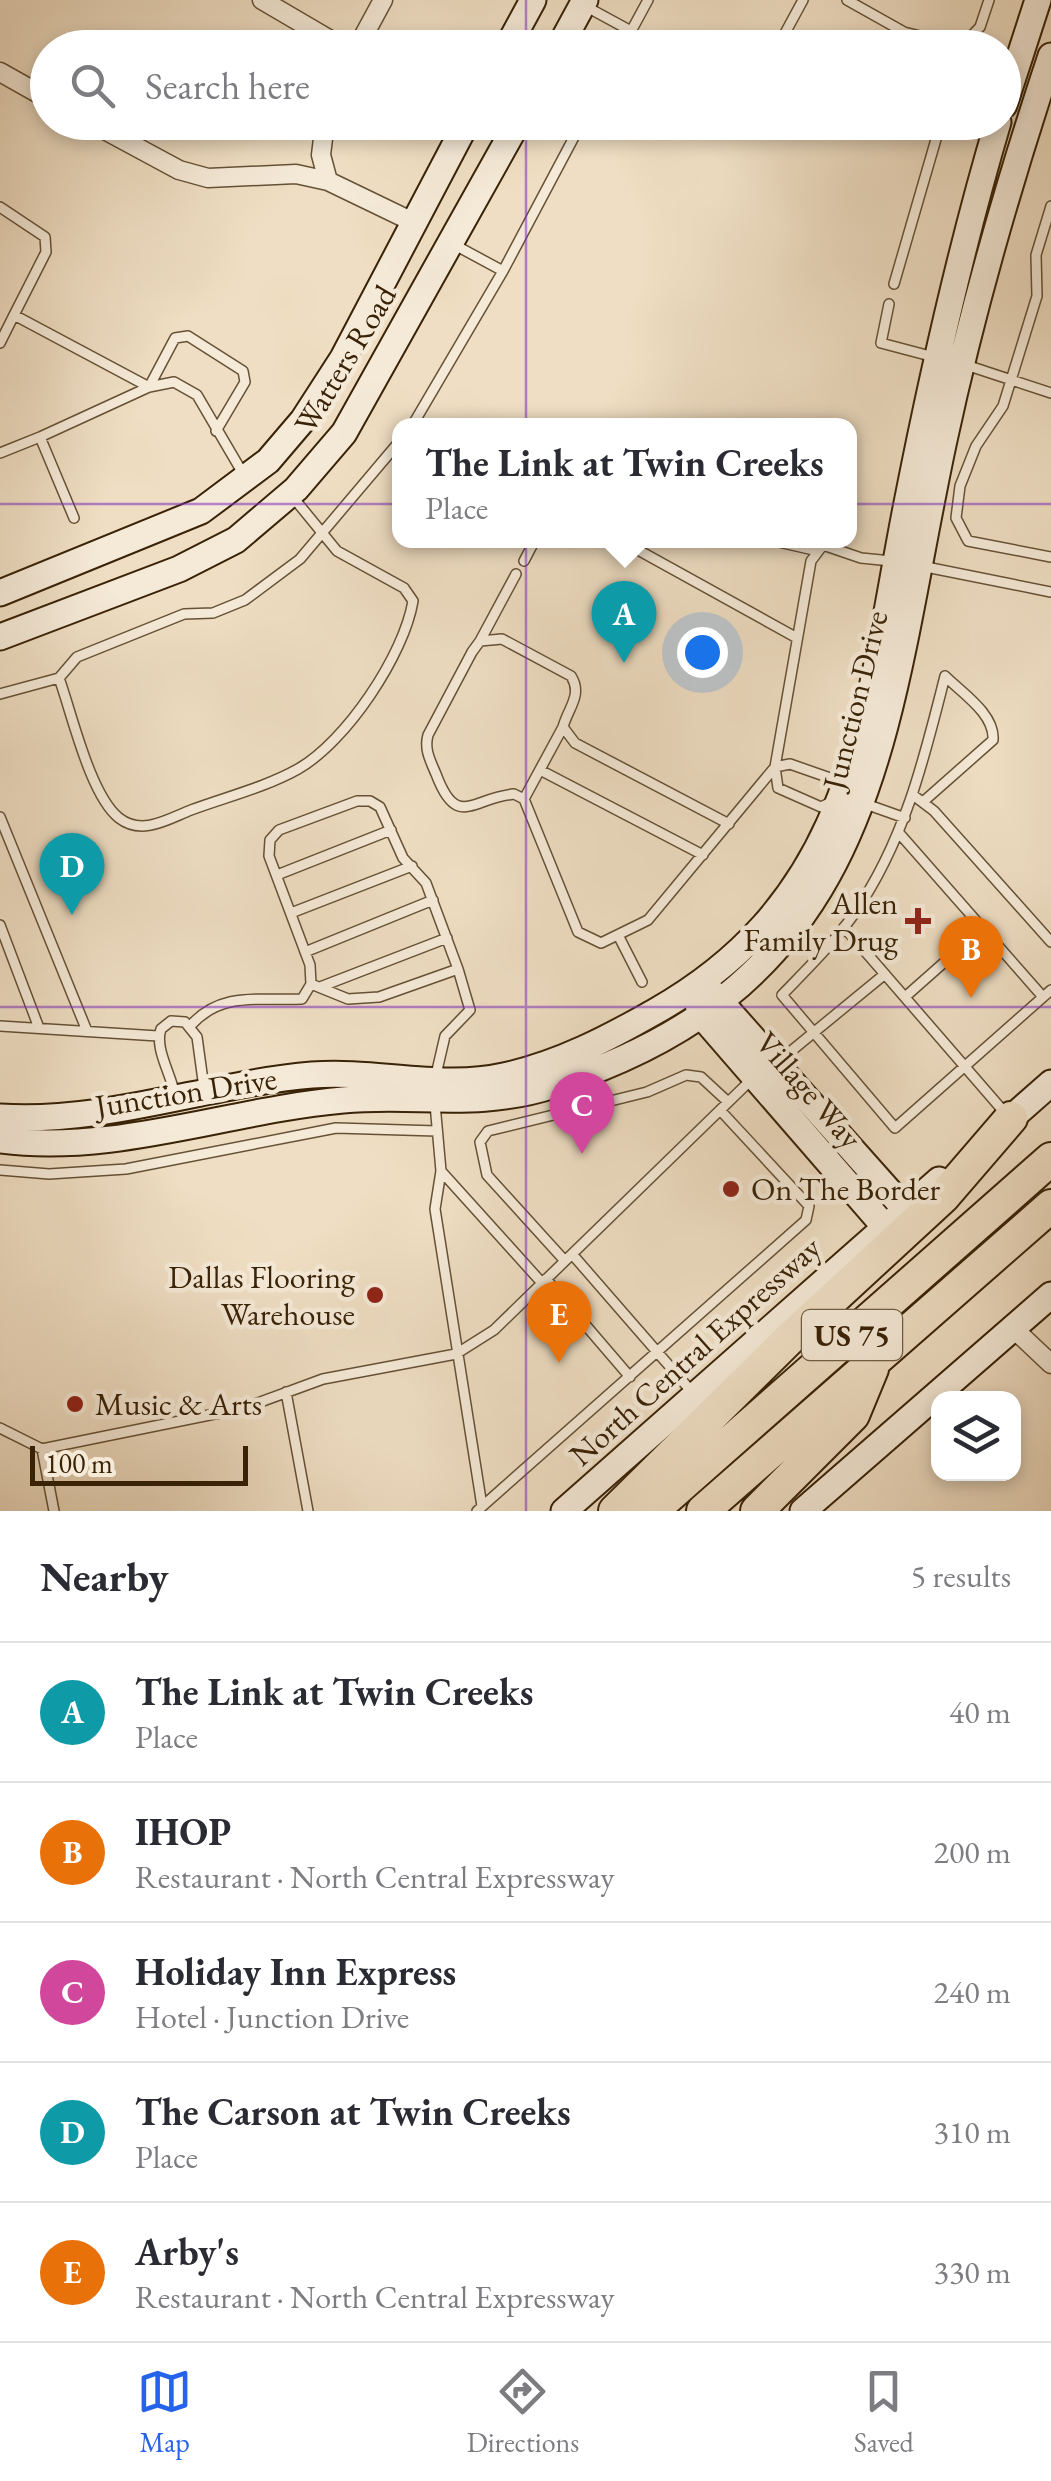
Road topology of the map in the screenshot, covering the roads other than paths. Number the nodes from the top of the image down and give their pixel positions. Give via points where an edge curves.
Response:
1 (262, 0) edge
2 (383, 0) edge
3 (533, 0) edge
4 (648, 0) edge
5 (803, 0) edge
6 (847, 0) edge
7 (989, 0) edge
8 (1038, 0) edge
9 (584, 2) edge
10 (313, 30) edge
11 (367, 30) edge
12 (517, 30) edge
13 (569, 30) edge
14 (629, 30) edge
15 (632, 30) edge
16 (787, 30) edge
17 (900, 30) edge
18 (976, 30) edge
19 (1021, 50) edge
20 (1051, 56) edge
21 (0, 72) edge
22 (30, 89) edge
23 (123, 140) edge
24 (323, 140) edge
25 (457, 140) edge
26 (508, 140) edge
27 (572, 140) edge
28 (936, 140) edge
29 (993, 140) edge
30 (328, 182) junction
31 (1051, 206) edge
32 (0, 207) edge
33 (413, 222) junction
34 (452, 243) junction
35 (503, 271) junction
36 (1040, 278) junction
37 (1051, 281) edge
38 (894, 284) dead end
39 (889, 304) dead end
40 (14, 316) junction
41 (4, 328) edge
42 (0, 343) edge
43 (952, 361) junction
44 (1011, 379) junction
45 (148, 388) junction
46 (1051, 393) edge
47 (417, 418) edge
48 (216, 431) junction
49 (40, 437) junction
50 (392, 450) edge
51 (0, 453) edge
52 (246, 478) junction
53 (290, 494) junction
54 (74, 518) dead end
55 (323, 534) junction
56 (531, 548) edge
57 (634, 548) edge
58 (819, 548) edge
59 (830, 548) edge
60 (1051, 557) edge
61 (524, 561) dead end
62 (908, 564) junction
63 (516, 574) dead end
64 (1051, 592) edge
65 (0, 593) edge
66 (0, 637) edge
67 (797, 638) junction
68 (480, 641) junction
69 (59, 678) junction
70 (0, 694) edge
71 (563, 727) junction
72 (775, 767) junction
73 (540, 770) junction
74 (914, 795) junction
75 (524, 799) junction
76 (854, 800) junction
77 (924, 802) junction
78 (0, 817) edge
79 (905, 818) junction
80 (728, 824) junction
81 (391, 830) junction
82 (899, 833) junction
83 (702, 856) junction
84 (412, 866) junction
85 (277, 875) junction
86 (432, 900) junction
87 (291, 912) junction
88 (0, 925) edge
89 (844, 927) junction
90 (982, 928) junction
91 (618, 934) junction
92 (446, 938) junction
93 (1051, 942) edge
94 (305, 952) junction
95 (458, 969) junction
96 (884, 974) junction
97 (642, 982) dead end
98 (316, 986) junction
99 (1047, 993) edge
100 (705, 997) junction
101 (905, 997) junction
102 (0, 1026) edge
103 (39, 1028) junction
104 (193, 1028) junction
105 (87, 1031) junction
106 (815, 1034) junction
107 (158, 1036) junction
108 (778, 1062) junction
109 (965, 1066) junction
110 (754, 1077) junction
111 (1051, 1083) edge
112 (434, 1091) junction
113 (205, 1093) junction
114 (175, 1098) junction
115 (724, 1106) junction
116 (0, 1117) edge
117 (1010, 1118) junction
118 (437, 1131) junction
119 (0, 1140) edge
120 (98, 1140) junction
121 (1051, 1159) edge
122 (0, 1170) edge
123 (440, 1172) junction
124 (1051, 1206) edge
125 (905, 1209) junction
126 (885, 1227) junction
127 (568, 1257) junction
128 (544, 1281) junction
129 (1051, 1295) edge
130 (1014, 1328) junction
131 (658, 1353) junction
132 (456, 1354) junction
133 (877, 1359) junction
134 (1051, 1364) edge
135 (630, 1377) junction
136 (286, 1392) junction
137 (694, 1394) junction
138 (0, 1428) edge
139 (42, 1449) junction
140 (480, 1509) edge
141 (54, 1511) edge
142 (308, 1511) edge
143 (564, 1511) edge
144 (615, 1511) edge
145 (652, 1511) edge
146 (703, 1511) edge
147 (758, 1511) edge
148 (804, 1511) edge

1 - 10 street
2 - 11 street
3 - 12 street
4 - 15 lane
5 - 16 lane
6 - 17 lane
7 - 18 lane
8 - 19 street
9 - 13 street
9 - 14 lane
20 - 43 street, Junction Drive
21 - 22 street
23 - 30 street via 208,178 296,174
24 - 30 street
25 - 33 street, Watters Road
26 - 34 street, Watters Road
27 - 35 lane
28 - 38 lane
29 - 43 street, Junction Drive via 974,205
30 - 33 street
31 - 36 lane via 1036,255
32 - 40 lane via 45,237 46,252
33 - 34 street
33 - 52 street, Watters Road via 303,420
34 - 35 lane
34 - 53 street, Watters Road via 344,433
35 - 47 lane
36 - 37 lane
36 - 44 lane
39 - 43 lane via 881,343
40 - 41 lane
40 - 45 lane
41 - 42 lane
43 - 44 lane
43 - 62 street, Junction Drive
44 - 46 lane
44 - 60 lane via 998,416 967,464 956,518 968,541
45 - 48 lane via 174,382 186,387
45 - 48 lane via 175,338 188,336 227,358 244,371 244,382
45 - 49 lane
48 - 52 lane
49 - 51 lane
49 - 54 lane
50 - 55 lane
52 - 65 street, Watters Road via 200,511
53 - 55 lane
53 - 66 street, Watters Road via 236,540 178,569
55 - 69 lane via 245,600 213,613 184,614 77,657
55 - 69 lane via 337,551 404,588 413,602 368,699 299,768 152,826 121,820 103,800
56 - 61 lane
57 - 67 lane
58 - 67 lane
59 - 62 lane
62 - 64 lane
62 - 76 street, Junction Drive via 889,722
63 - 68 lane
67 - 72 lane
68 - 71 lane via 502,639 571,676 576,696
68 - 75 lane via 428,734 426,750 453,805 514,794
69 - 70 lane
71 - 73 lane
71 - 80 lane via 575,743
72 - 76 lane via 790,764 830,778
72 - 76 lane via 778,788 821,807
72 - 80 lane
73 - 75 lane
73 - 83 lane
74 - 77 lane
74 - 77 lane via 944,676 987,717 994,740
74 - 79 lane
75 - 91 lane via 578,932 601,944
76 - 79 lane
76 - 100 street, Junction Drive via 834,866 804,912
77 - 93 lane
78 - 105 lane
79 - 82 lane
80 - 83 lane
81 - 84 lane
81 - 85 lane
81 - 85 lane via 370,800 279,830 269,856
82 - 89 lane
82 - 90 lane
83 - 91 lane via 648,920
84 - 86 lane
84 - 87 lane
85 - 87 lane
86 - 92 lane
86 - 94 lane
87 - 94 lane
88 - 103 lane
89 - 96 lane
89 - 106 lane via 782,995
90 - 99 lane
90 - 101 lane
91 - 97 lane
92 - 95 lane
92 - 98 lane
94 - 98 lane
95 - 98 lane via 379,997 348,999
95 - 112 lane via 470,1010 445,1036
96 - 101 lane
96 - 106 lane
98 - 104 lane via 302,999 222,1001 206,1009
99 - 109 lane
100 - 108 street, Village Way
100 - 110 street, Village Way
100 - 112 street, Junction Drive via 660,1043 550,1087 469,1102
101 - 109 lane
102 - 103 lane
103 - 105 lane
104 - 107 lane via 171,1021
104 - 113 lane
105 - 107 lane
106 - 108 lane
106 - 109 lane via 895,1128
107 - 114 lane
108 - 125 street, Village Way
109 - 117 lane
110 - 115 lane
110 - 126 street, Village Way
111 - 117 street, North Central Expressway
112 - 113 street, Junction Drive via 317,1075
112 - 118 lane
112 - 120 street, Junction Drive
113 - 114 street, Junction Drive
113 - 120 street via 186,1111
114 - 116 street, Junction Drive via 78,1118
115 - 127 lane
115 - 127 lane via 701,1077 686,1075 648,1092 488,1131 480,1142 487,1175
115 - 131 lane via 809,1206 806,1220
117 - 125 street, North Central Expressway
117 - 144 highway via 943,1197
118 - 122 lane via 336,1128 126,1170
118 - 123 lane
119 - 120 street, Junction Drive
121 - 145 highway, US 75
123 - 128 lane
123 - 132 lane via 435,1209
124 - 133 highway, US 75
125 - 126 street, North Central Expressway
126 - 137 street, North Central Expressway
127 - 128 lane
127 - 131 lane
128 - 132 lane via 494,1330
128 - 135 lane
129 - 130 street
130 - 134 street
130 - 148 street
131 - 135 lane
131 - 137 lane
132 - 136 lane
132 - 140 lane
133 - 146 highway, US 75
133 - 147 highway via 853,1415
135 - 140 lane
136 - 139 lane via 244,1408
136 - 142 lane
137 - 143 street, North Central Expressway
138 - 139 lane
139 - 141 lane

